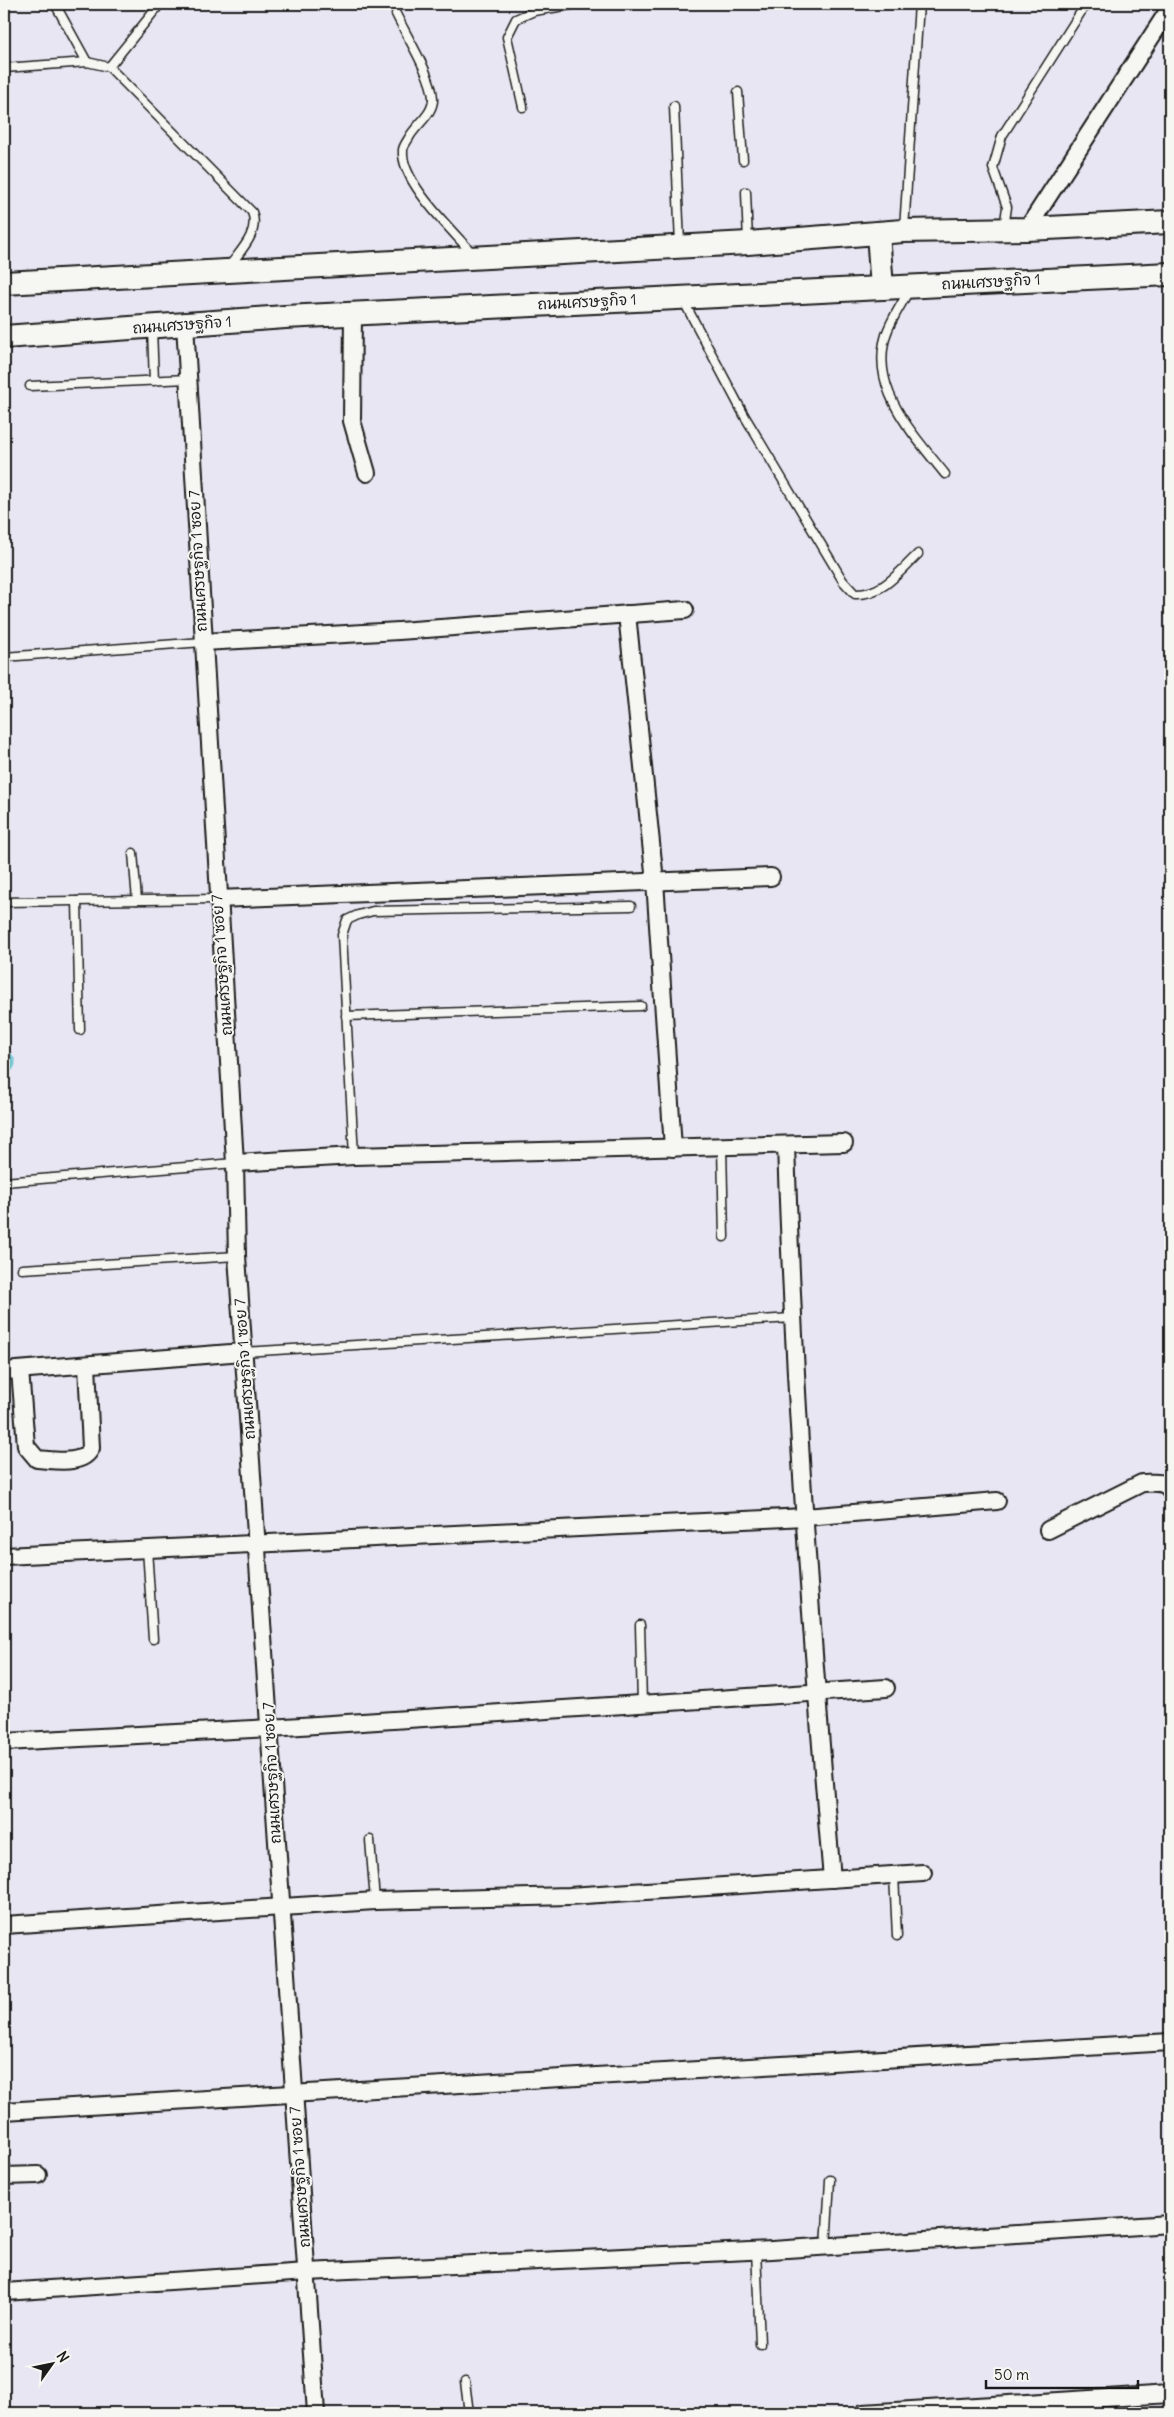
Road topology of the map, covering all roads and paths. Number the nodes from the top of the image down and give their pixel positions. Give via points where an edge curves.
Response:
1 (55, 4) edge
2 (160, 4) edge
3 (577, 4) edge
4 (919, 4) edge
5 (1086, 4) edge
6 (1170, 8) edge
7 (396, 14) dead end
8 (87, 62) junction
9 (109, 67) junction
10 (4, 68) edge
11 (738, 92) dead end
12 (674, 106) dead end
13 (523, 107) dead end
14 (743, 160) dead end
15 (746, 192) dead end
16 (1170, 222) edge
17 (1027, 229) junction
18 (1004, 230) junction
19 (903, 231) junction
20 (878, 233) junction
21 (748, 242) junction
22 (680, 246) junction
23 (475, 256) junction
24 (227, 269) junction
25 (1170, 274) edge
26 (4, 283) edge
27 (911, 286) junction
28 (882, 288) junction
29 (682, 298) junction
30 (353, 314) junction
31 (185, 324) junction
32 (152, 327) junction
33 (4, 337) edge
34 (188, 379) junction
35 (154, 381) junction
36 (30, 386) dead end
37 (367, 473) dead end
38 (945, 474) dead end
39 (918, 554) dead end
40 (685, 610) dead end
41 (626, 614) junction
42 (203, 642) junction
43 (4, 657) edge
44 (133, 853) dead end
45 (771, 877) dead end
46 (654, 881) junction
47 (217, 899) junction
48 (137, 900) junction
49 (77, 901) junction
50 (4, 902) edge
51 (631, 906) dead end
52 (641, 1006) dead end
53 (346, 1016) junction
54 (80, 1030) dead end
55 (844, 1143) dead end
56 (786, 1145) junction
57 (722, 1146) junction
58 (673, 1148) junction
59 (354, 1156) junction
60 (235, 1163) junction
61 (4, 1182) edge
62 (724, 1237) dead end
63 (237, 1256) junction
64 (22, 1268) dead end
65 (792, 1318) junction
66 (244, 1352) junction
67 (87, 1365) junction
68 (12, 1370) edge
69 (1170, 1490) edge
70 (997, 1501) dead end
71 (805, 1517) junction
72 (1048, 1530) dead end
73 (256, 1544) junction
74 (147, 1549) junction
75 (4, 1556) edge
76 (640, 1625) dead end
77 (153, 1639) dead end
78 (886, 1688) dead end
79 (816, 1693) junction
80 (642, 1704) junction
81 (270, 1728) junction
82 (4, 1742) edge
83 (370, 1840) dead end
84 (923, 1873) dead end
85 (894, 1875) junction
86 (832, 1879) junction
87 (375, 1901) junction
88 (280, 1908) junction
89 (4, 1925) edge
90 (897, 1936) dead end
91 (1170, 2042) edge
92 (294, 2093) junction
93 (4, 2111) edge
94 (38, 2175) dead end
95 (4, 2176) edge
96 (830, 2180) dead end
97 (1170, 2224) edge
98 (826, 2247) junction
99 (756, 2250) junction
100 (307, 2272) junction
101 (4, 2292) edge
102 (760, 2344) dead end
103 (465, 2382) dead end
104 (1170, 2394) edge
105 (316, 2413) edge
106 (469, 2413) edge
107 (863, 2413) edge

1 - 8 lane
2 - 9 lane
3 - 13 lane via 534,11 516,19 507,37
4 - 19 lane
5 - 18 lane via 1002,136 993,168 1007,207
6 - 17 street
7 - 23 lane via 434,99 429,113 415,128 403,149 406,170 423,196
8 - 9 lane
8 - 10 lane
9 - 24 lane via 252,212 254,231
11 - 14 lane
12 - 22 lane
15 - 21 lane
16 - 17 main road
17 - 18 main road
18 - 19 main road
19 - 20 main road
20 - 21 main road
20 - 28 main road
21 - 22 main road
22 - 23 main road
23 - 24 main road
24 - 26 main road
25 - 27 main road, ถนนเศรษฐกิจ 1
27 - 28 main road, ถนนเศรษฐกิจ 1
27 - 38 lane via 887,333 882,353 886,382 899,414
28 - 29 main road, ถนนเศรษฐกิจ 1
29 - 30 main road, ถนนเศรษฐกิจ 1
29 - 39 lane via 787,491 854,594 868,594 883,587
30 - 31 main road, ถนนเศรษฐกิจ 1
30 - 37 street via 352,421
31 - 32 main road, ถนนเศรษฐกิจ 1
31 - 34 street, ถนนเศรษฐกิจ 1 ซอย 7
32 - 33 main road, ถนนเศรษฐกิจ 1
32 - 35 lane
34 - 35 lane
34 - 42 street, ถนนเศรษฐกิจ 1 ซอย 7
35 - 36 lane
40 - 41 street
41 - 42 street via 399,632
41 - 46 street
42 - 43 lane
42 - 47 street, ถนนเศรษฐกิจ 1 ซอย 7
44 - 48 lane
45 - 46 street
46 - 47 street
46 - 58 street
47 - 48 lane
47 - 60 street, ถนนเศรษฐกิจ 1 ซอย 7
48 - 49 lane
49 - 50 lane
49 - 54 lane
51 - 53 lane via 373,911 358,915 347,920 342,935
52 - 53 lane
53 - 59 lane
55 - 56 street
56 - 57 street
56 - 65 street
57 - 58 street
57 - 62 lane
58 - 59 street
59 - 60 street
60 - 61 lane
60 - 63 street, ถนนเศรษฐกิจ 1 ซอย 7
63 - 64 lane
63 - 66 street, ถนนเศรษฐกิจ 1 ซอย 7
65 - 66 lane
65 - 71 street
66 - 67 street
66 - 73 street, ถนนเศรษฐกิจ 1 ซอย 7
67 - 68 street
67 - 68 street via 91,1448 88,1455 80,1459 37,1459 30,1454
69 - 72 street via 1158,1482 1142,1483
70 - 71 street
71 - 73 street
71 - 79 street
73 - 74 street
73 - 81 street, ถนนเศรษฐกิจ 1 ซอย 7
74 - 75 street
74 - 77 lane
76 - 80 lane
78 - 79 street
79 - 80 street
79 - 86 street
80 - 81 street
81 - 82 street
81 - 88 street, ถนนเศรษฐกิจ 1 ซอย 7
83 - 87 lane
84 - 85 street
85 - 86 street
85 - 90 lane
86 - 87 street via 569,1896
87 - 88 street
88 - 89 street
88 - 92 street, ถนนเศรษฐกิจ 1 ซอย 7
91 - 92 street
92 - 93 street
92 - 100 street, ถนนเศรษฐกิจ 1 ซอย 7
94 - 95 street
96 - 98 lane
97 - 98 street
98 - 99 street
99 - 100 street
99 - 102 lane
100 - 101 street
100 - 105 street, ถนนเศรษฐกิจ 1 ซอย 7
103 - 106 lane
104 - 107 street

